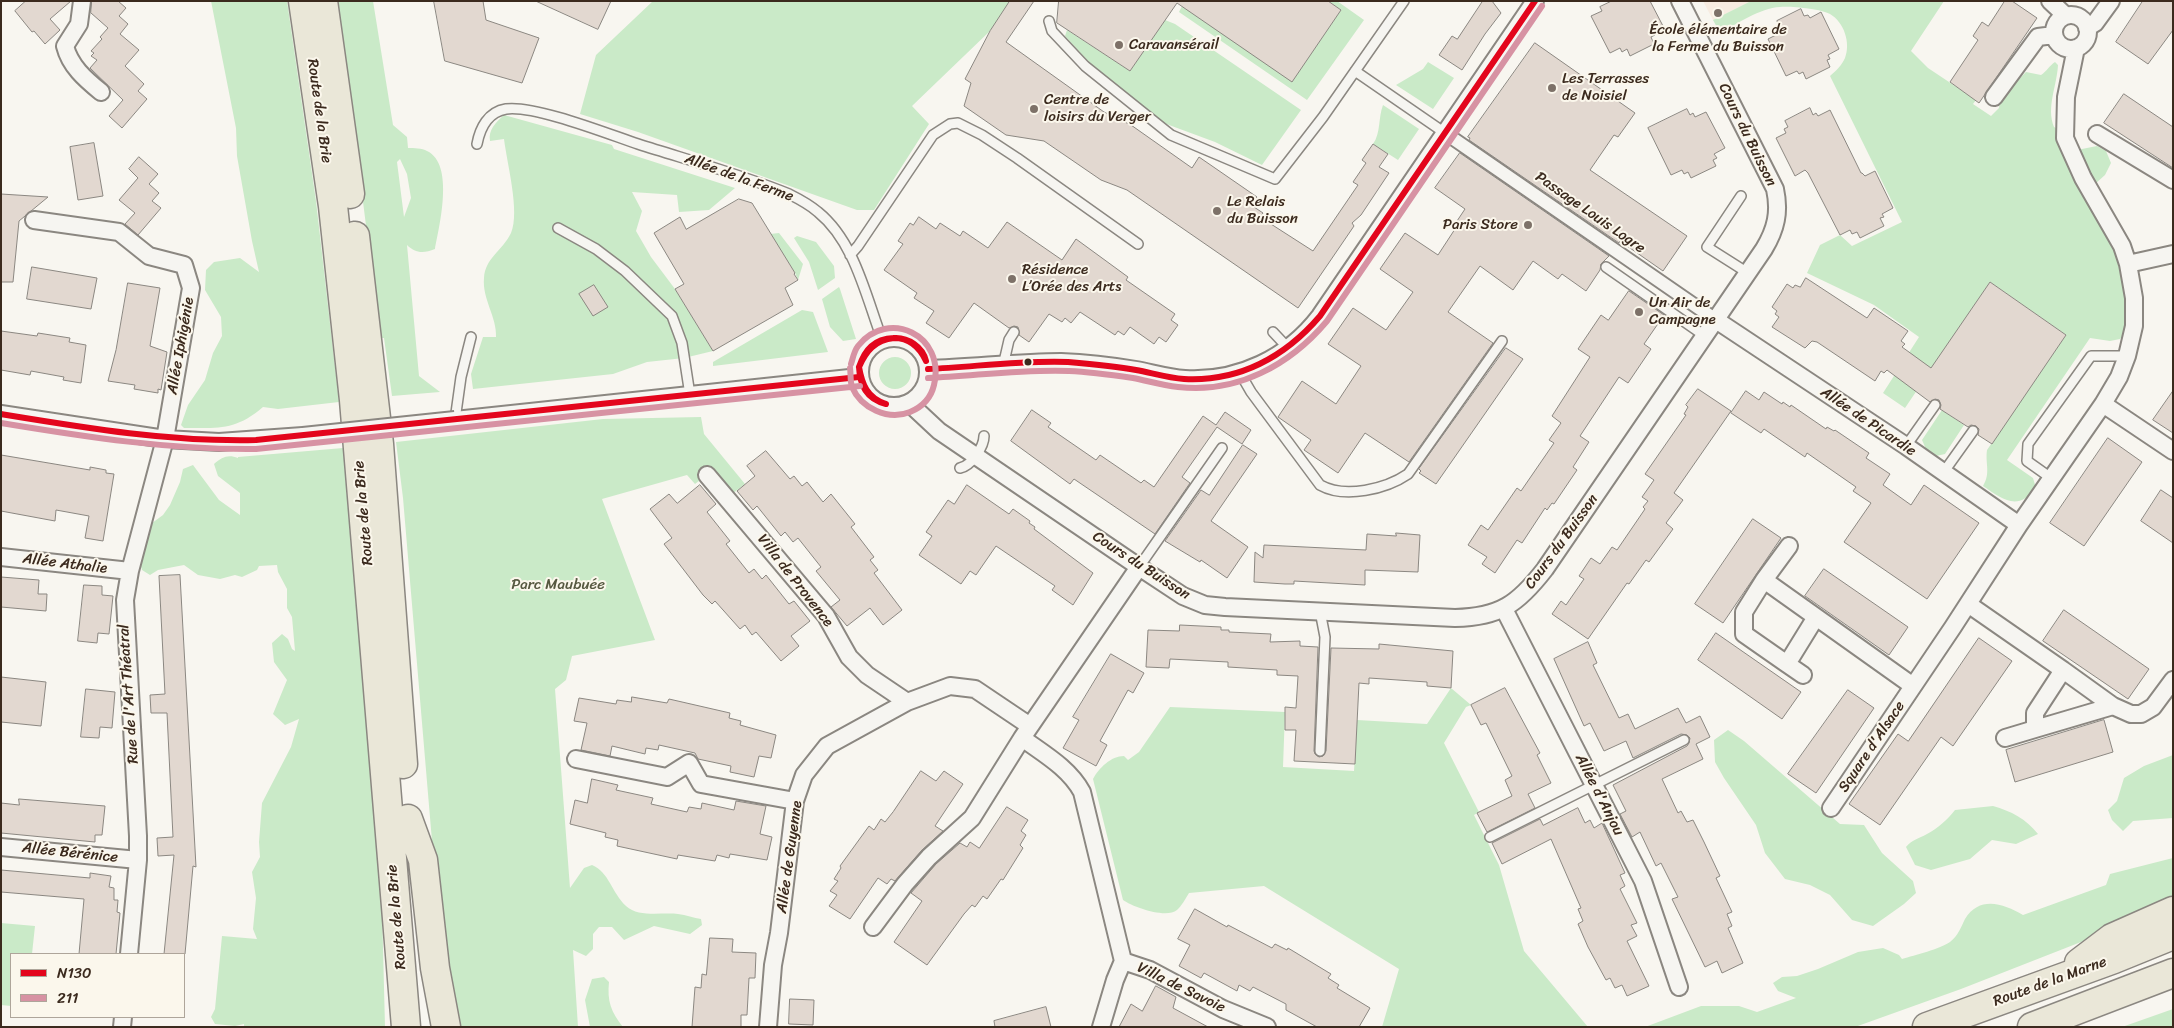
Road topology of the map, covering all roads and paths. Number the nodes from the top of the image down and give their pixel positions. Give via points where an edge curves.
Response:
1 (82, 1) edge
2 (303, 1) edge
3 (323, 1) edge
4 (1404, 1) edge
5 (1535, 1) edge
6 (1680, 1) edge
7 (2050, 1) edge
8 (2111, 1) edge
9 (2066, 16) junction
10 (1048, 21) dead end
11 (2087, 28) junction
12 (2054, 35) junction
13 (2076, 48) junction
14 (1355, 71) junction
15 (101, 92) dead end
16 (1994, 97) dead end
17 (1445, 132) junction
18 (2097, 134) dead end
19 (477, 144) dead end
20 (2173, 180) edge
21 (1741, 196) dead end
22 (34, 220) dead end
23 (558, 228) dead end
24 (1138, 244) dead end
25 (2173, 254) edge
26 (850, 255) junction
27 (2128, 264) junction
28 (1606, 267) dead end
29 (1748, 273) junction
30 (1716, 320) junction
31 (1014, 332) dead end
32 (1273, 332) dead end
33 (1705, 336) junction
34 (471, 337) dead end
35 (882, 340) junction
36 (1502, 341) dead end
37 (1288, 348) junction
38 (2127, 356) junction
39 (1003, 366) junction
40 (928, 369) junction
41 (1240, 373) junction
42 (859, 377) junction
43 (690, 394) junction
44 (909, 403) junction
45 (2103, 404) junction
46 (1935, 405) dead end
47 (1, 414) edge
48 (455, 420) junction
49 (1973, 431) dead end
50 (984, 436) dead end
51 (165, 439) junction
52 (1906, 446) junction
53 (1222, 448) dead end
54 (2173, 451) edge
55 (975, 455) junction
56 (960, 468) dead end
57 (1943, 473) junction
58 (707, 475) dead end
59 (2051, 478) junction
60 (2019, 525) junction
61 (1789, 546) dead end
62 (1, 557) edge
63 (1139, 567) junction
64 (130, 571) junction
65 (1764, 580) junction
66 (1968, 604) junction
67 (1504, 610) junction
68 (1320, 611) junction
69 (1816, 617) junction
70 (1787, 664) junction
71 (2063, 670) junction
72 (1803, 675) dead end
73 (2173, 680) edge
74 (1913, 686) junction
75 (907, 702) junction
76 (2113, 706) junction
77 (2035, 729) junction
78 (1026, 732) junction
79 (2006, 738) dead end
80 (1684, 740) dead end
81 (1320, 751) dead end
82 (576, 759) dead end
83 (1594, 785) junction
84 (796, 800) junction
85 (1831, 808) dead end
86 (408, 819) junction
87 (1490, 837) dead end
88 (1, 846) edge
89 (138, 860) junction
90 (2173, 911) edge
91 (873, 927) dead end
92 (2173, 936) edge
93 (129, 953) edge
94 (1123, 961) junction
95 (2173, 973) edge
96 (2059, 979) junction
97 (2173, 985) edge
98 (1679, 987) dead end
99 (2137, 988) junction
100 (406, 1027) edge
101 (424, 1027) edge
102 (446, 1027) edge
103 (768, 1027) edge
104 (1101, 1027) edge
105 (1267, 1027) edge
106 (1927, 1027) edge
107 (2032, 1027) edge

1 - 15 street via 79,24 65,46 81,76
2 - 100 highway, Route de la Brie via 333,206 354,400
3 - 86 highway, Route de la Brie via 340,112 374,396
4 - 14 lane
5 - 17 street
6 - 29 street, Cours du Buisson via 1775,189 1778,212 1772,236
7 - 9 street
8 - 11 street via 2095,24
9 - 11 street via 2079,17
9 - 12 street via 2058,21
10 - 14 lane via 1052,31 1085,66 1171,135 1275,179
11 - 13 street via 2087,38
12 - 13 street via 2062,46
12 - 16 street via 2038,37
13 - 27 street via 2066,97 2065,138 2083,178 2122,246
14 - 17 lane
17 - 30 street, Passage Louis Logre
17 - 37 street via 1320,316
18 - 20 street
19 - 26 lane, Allée de la Ferme via 482,126 493,114 504,110 530,111 605,133 790,195 818,212 835,230
21 - 29 lane via 1707,247
22 - 51 street, Allée Iphigénie via 119,232 149,256 184,265 192,288
23 - 43 lane via 618,265 672,316 682,343
24 - 26 lane via 1010,154 958,122 933,135
25 - 27 street
26 - 35 lane, Allée de la Ferme
27 - 38 street via 2134,317
28 - 33 lane
29 - 30 street, Cours du Buisson
30 - 33 street, Cours du Buisson
30 - 52 street, Allée de Picardie
31 - 39 lane
32 - 37 lane
33 - 67 street, Cours du Buisson via 1545,569 1531,587
34 - 48 lane
35 - 40 street via 900,338 916,345
35 - 42 street via 873,344 862,358
36 - 41 lane via 1408,474 1388,486 1375,489 1335,492 1320,485
37 - 41 street via 1261,365
38 - 45 street
38 - 59 lane via 2091,356 2028,444 2027,461
39 - 40 street
39 - 41 street via 1060,362 1095,364 1185,379
40 - 44 street via 924,389
42 - 43 street
42 - 44 street via 862,387 877,402 888,406
43 - 48 street
44 - 55 street, Cours du Buisson via 929,423
45 - 54 street
45 - 59 street
46 - 52 lane
47 - 51 street
48 - 51 street, bridge via 219,442
49 - 57 lane
50 - 55 lane
51 - 64 street, Rue de l'Art Théatral
52 - 57 street, Allée de Picardie
53 - 63 lane
55 - 56 lane via 965,467
55 - 63 street, Cours du Buisson
57 - 60 street, Allée de Picardie
58 - 75 street, Villa de Provence via 826,616 849,657 867,675
59 - 60 street
60 - 66 street
61 - 65 street
62 - 64 street, Allée Athalie
63 - 68 street, Cours du Buisson via 1183,596 1205,604
63 - 78 street
64 - 89 street, Rue de l'Art Théatral via 124,616
65 - 69 street
65 - 70 street via 1744,612 1744,634
66 - 71 street
66 - 74 street
67 - 68 street, Cours du Buisson via 1455,618
67 - 83 street, Allée d'Anjou
68 - 81 lane via 1325,637
69 - 70 street
69 - 74 street
70 - 72 street
71 - 76 street
71 - 77 street via 2035,713
73 - 76 street via 2153,707 2141,714 2131,714
74 - 85 street, Square d'Alsace
75 - 78 street, Allée de Guyenne via 950,686 975,689
75 - 84 street, Allée de Guyenne via 827,746 804,775
76 - 77 street
77 - 79 street
78 - 91 street via 972,818 929,857
78 - 94 street, Allée de Guyenne via 1076,781 1082,792
80 - 83 lane
82 - 84 street via 667,777 690,764 702,784
83 - 87 lane
83 - 98 street, Allée d'Anjou via 1643,881
84 - 103 street, Allée de Guyenne via 780,933 773,964
86 - 101 highway, Route de la Brie
86 - 102 highway via 423,860 434,968
88 - 89 street, Allée Bérénice
89 - 93 street, Rue de l'Art Théatral
90 - 96 highway via 2112,938
92 - 96 highway, Route de la Marne
94 - 104 street
94 - 105 street, Villa de Savoie via 1150,970 1223,1009
95 - 99 highway
96 - 106 highway, Route de la Marne
97 - 99 highway
99 - 107 highway

